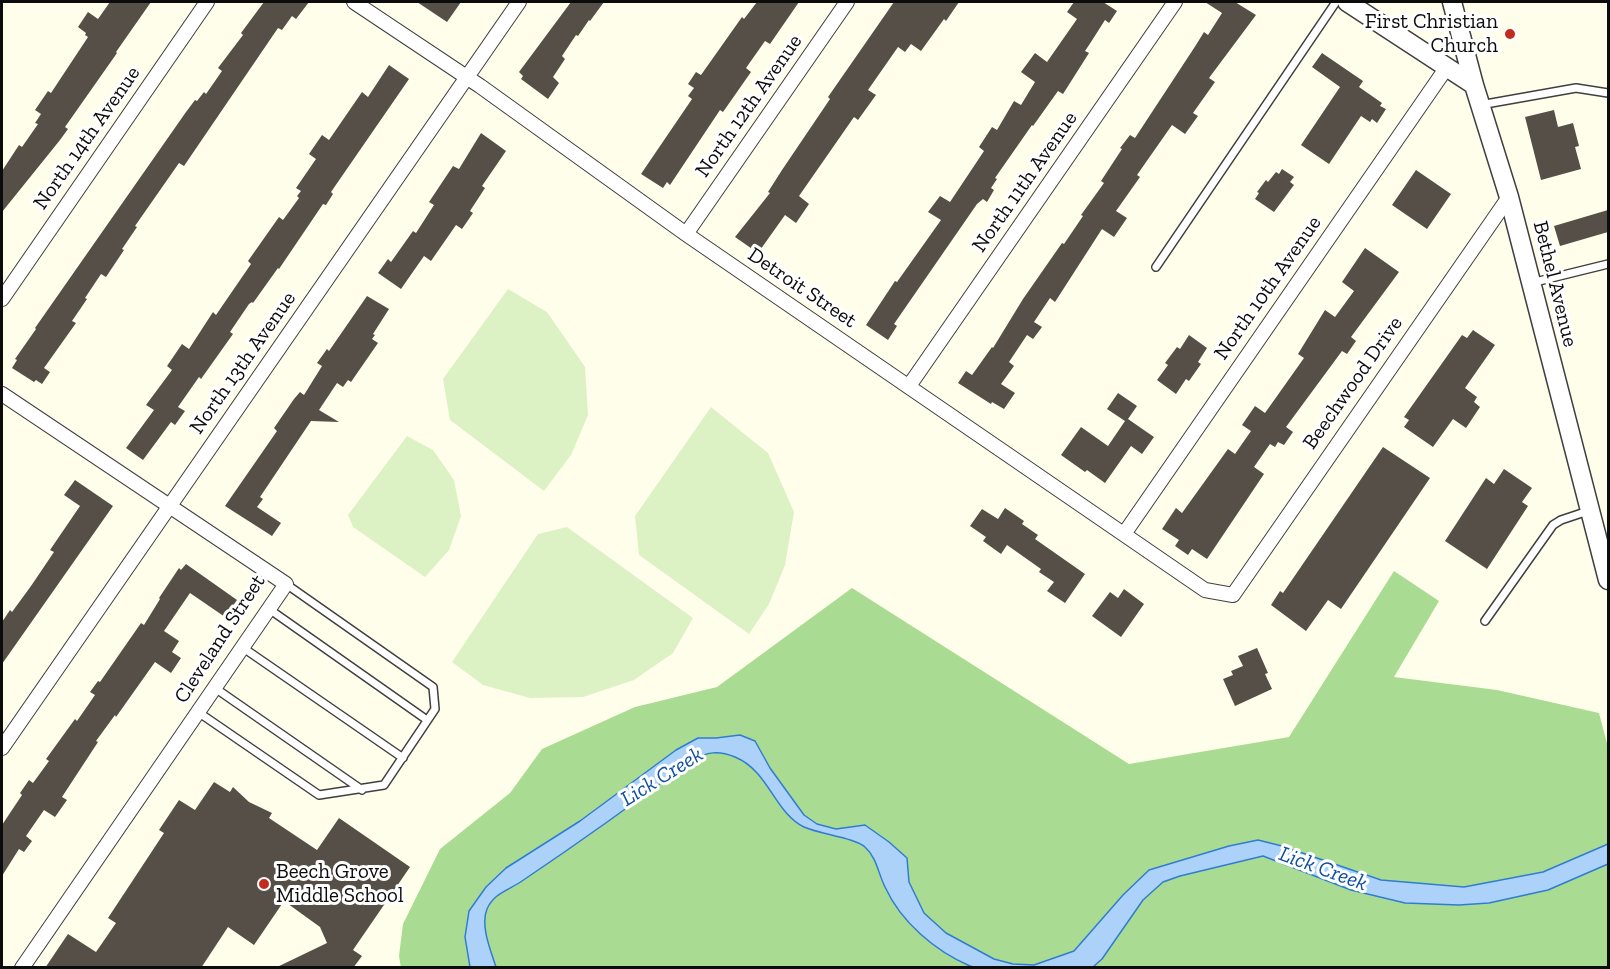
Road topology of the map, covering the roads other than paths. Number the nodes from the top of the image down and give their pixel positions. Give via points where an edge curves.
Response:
1 (207, 2) edge
2 (354, 2) edge
3 (519, 2) edge
4 (847, 2) edge
5 (1175, 2) edge
6 (1336, 2) edge
7 (1347, 2) edge
8 (1452, 2) edge
9 (1447, 67) junction
10 (467, 77) junction
11 (1474, 85) junction
12 (1608, 93) edge
13 (1480, 105) junction
14 (1509, 197) junction
15 (686, 234) junction
16 (1608, 264) edge
17 (1156, 267) dead end
18 (1532, 283) junction
19 (2, 299) edge
20 (909, 386) junction
21 (2, 394) edge
22 (169, 507) junction
23 (1590, 510) junction
24 (1124, 534) junction
25 (1608, 580) edge
26 (286, 584) junction
27 (1233, 595) joint
28 (269, 609) junction
29 (1485, 621) dead end
30 (242, 648) junction
31 (215, 688) junction
32 (198, 712) junction
33 (427, 720) junction
34 (2, 748) edge
35 (404, 758) junction
36 (362, 790) junction
37 (22, 968) edge

1 - 19 street, North 14th Avenue
2 - 10 street, Detroit Street
3 - 10 street, North 13th Avenue
4 - 15 street, North 12th Avenue
5 - 20 street, North 11th Avenue
6 - 17 lane
7 - 9 street
8 - 11 street, Bethel Avenue
9 - 11 street
9 - 24 street, North 10th Avenue
10 - 15 street, Detroit Street
10 - 22 street, North 13th Avenue
11 - 13 street, Bethel Avenue
12 - 13 lane via 1576,87
13 - 14 street, Bethel Avenue
14 - 18 street, Bethel Avenue
14 - 27 street, Beechwood Drive
15 - 20 street, Detroit Street
16 - 18 lane
18 - 23 street, Bethel Avenue
20 - 24 street, Detroit Street
21 - 22 street, Cleveland Street
22 - 26 street, Cleveland Street
22 - 34 street, North 13th Avenue
23 - 25 street, Bethel Avenue
23 - 29 lane via 1552,525
24 - 27 street, Detroit Street via 1204,590
26 - 28 street, Cleveland Street
26 - 33 lane via 432,687 435,709
28 - 30 street, Cleveland Street
28 - 33 lane
30 - 31 street, Cleveland Street
30 - 35 lane
31 - 32 street, Cleveland Street
31 - 36 lane
32 - 36 lane via 319,795
32 - 37 street, Cleveland Street
33 - 35 lane
35 - 36 lane via 384,785

